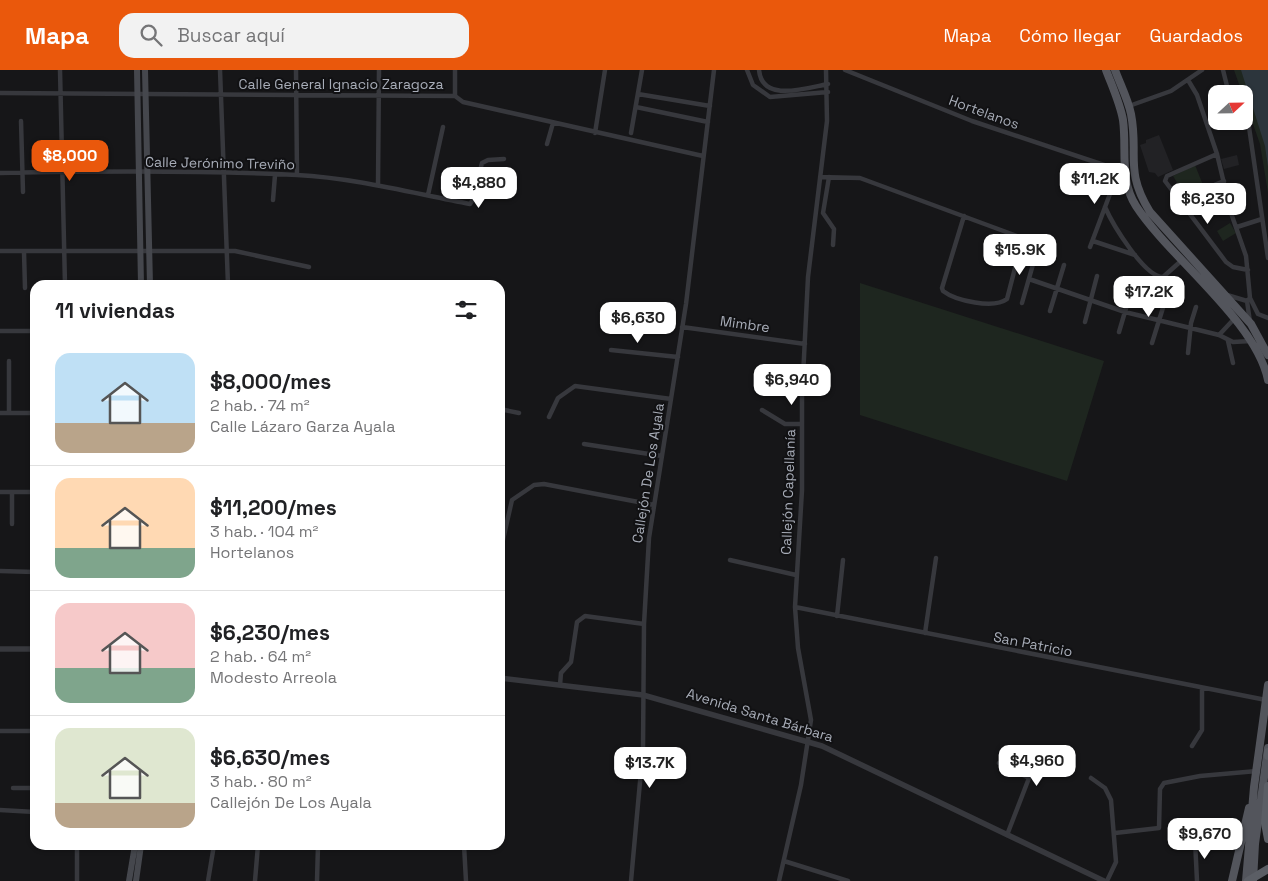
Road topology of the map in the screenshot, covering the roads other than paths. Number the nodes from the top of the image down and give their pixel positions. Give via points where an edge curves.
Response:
1 (60, 70) edge
2 (137, 70) edge
3 (145, 70) edge
4 (220, 70) edge
5 (296, 70) edge
6 (379, 70) edge
7 (455, 70) edge
8 (605, 70) edge
9 (642, 70) edge
10 (714, 70) edge
11 (747, 70) edge
12 (759, 70) edge
13 (826, 70) edge
14 (845, 70) edge
15 (1106, 70) edge
16 (1115, 70) edge
17 (1202, 70) edge
18 (1222, 70) edge
19 (1188, 80) junction
20 (828, 84) junction
21 (1226, 85) edge
22 (806, 88) junction
23 (828, 92) junction
24 (0, 93) edge
25 (60, 93) junction
26 (137, 94) junction
27 (146, 94) junction
28 (638, 94) junction
29 (807, 94) junction
30 (220, 95) junction
31 (296, 96) junction
32 (379, 96) junction
33 (455, 96) junction
34 (710, 106) junction
35 (1129, 106) junction
36 (636, 107) junction
37 (21, 121) dead end
38 (708, 122) junction
39 (553, 123) junction
40 (444, 127) dead end
41 (1249, 130) edge
42 (631, 133) dead end
43 (595, 134) junction
44 (546, 144) dead end
45 (1217, 154) junction
46 (703, 156) junction
47 (504, 159) dead end
48 (1122, 169) junction
49 (62, 172) junction
50 (139, 172) junction
51 (147, 172) junction
52 (0, 173) edge
53 (21, 173) junction
54 (225, 173) junction
55 (274, 175) junction
56 (297, 175) junction
57 (829, 177) junction
58 (820, 178) junction
59 (1224, 181) junction
60 (378, 185) junction
61 (22, 192) dead end
62 (428, 196) junction
63 (273, 200) dead end
64 (1178, 200) junction
65 (1105, 207) junction
66 (964, 216) junction
67 (1262, 219) junction
68 (1237, 227) junction
69 (1092, 241) junction
70 (834, 245) dead end
71 (1090, 247) dead end
72 (0, 251) edge
73 (24, 252) junction
74 (65, 252) junction
75 (140, 252) junction
76 (149, 252) junction
77 (227, 252) junction
78 (1036, 254) dead end
79 (1136, 255) junction
80 (1268, 258) edge
81 (1182, 261) junction
82 (1064, 265) dead end
83 (309, 267) dead end
84 (1248, 270) junction
85 (1098, 276) dead end
86 (65, 280) edge
87 (141, 280) edge
88 (150, 280) edge
89 (228, 280) edge
90 (1030, 280) junction
91 (25, 288) dead end
92 (1132, 288) dead end
93 (1058, 289) junction
94 (1224, 294) junction
95 (1166, 298) dead end
96 (1090, 299) junction
97 (1249, 300) junction
98 (1022, 304) dead end
99 (1196, 307) dead end
100 (1050, 311) dead end
101 (1125, 312) junction
102 (1268, 318) edge
103 (1234, 319) junction
104 (1159, 321) junction
105 (1085, 322) dead end
106 (1250, 324) junction
107 (682, 327) junction
108 (1191, 328) junction
109 (0, 331) edge
110 (30, 331) edge
111 (1119, 332) dead end
112 (1219, 335) junction
113 (1228, 340) junction
114 (1251, 341) junction
115 (1152, 343) dead end
116 (805, 344) junction
117 (611, 350) dead end
118 (1188, 353) dead end
119 (1268, 355) edge
120 (678, 358) junction
121 (10, 361) dead end
122 (1233, 363) dead end
123 (1268, 380) edge
124 (671, 400) junction
125 (505, 410) edge
126 (762, 410) dead end
127 (30, 412) edge
128 (0, 413) edge
129 (9, 413) junction
130 (518, 413) dead end
131 (549, 417) dead end
132 (802, 424) junction
133 (584, 444) dead end
134 (662, 456) junction
135 (0, 492) edge
136 (12, 492) junction
137 (30, 492) edge
138 (654, 505) junction
139 (12, 524) dead end
140 (505, 531) edge
141 (936, 558) dead end
142 (730, 560) dead end
143 (843, 560) dead end
144 (0, 571) edge
145 (30, 572) edge
146 (796, 575) junction
147 (795, 607) junction
148 (837, 616) junction
149 (644, 624) junction
150 (925, 633) junction
151 (0, 649) edge
152 (30, 649) edge
153 (505, 679) edge
154 (560, 685) junction
155 (1268, 685) edge
156 (1202, 689) junction
157 (643, 695) junction
158 (1266, 700) junction
159 (0, 731) edge
160 (30, 731) edge
161 (809, 742) junction
162 (1192, 746) dead end
163 (1268, 750) edge
164 (1268, 756) edge
165 (999, 763) dead end
166 (1257, 771) junction
167 (1091, 778) dead end
168 (1268, 786) edge
169 (1254, 787) junction
170 (13, 788) dead end
171 (30, 788) edge
172 (0, 810) edge
173 (30, 812) edge
174 (1115, 833) junction
175 (1007, 834) junction
176 (1268, 839) edge
177 (1195, 840) dead end
178 (77, 850) edge
179 (133, 850) edge
180 (140, 850) edge
181 (213, 850) edge
182 (258, 850) edge
183 (318, 850) edge
184 (464, 850) edge
185 (784, 861) junction
186 (1268, 869) edge
187 (77, 881) edge
188 (129, 881) edge
189 (136, 881) edge
190 (208, 881) edge
191 (255, 881) edge
192 (317, 881) edge
193 (466, 881) edge
194 (631, 881) edge
195 (779, 881) edge
196 (848, 881) edge
197 (1106, 881) edge
198 (1197, 881) edge
199 (1232, 881) edge
200 (1247, 881) edge
201 (1253, 881) edge

1 - 25 street
2 - 26 main road
3 - 27 main road
4 - 30 street
5 - 31 street
6 - 32 street
7 - 33 street
8 - 43 street
9 - 28 street
10 - 34 street, Callejón De Los Ayala
11 - 29 street via 753,85 764,95 775,98
12 - 22 street via 761,80 772,90
13 - 20 street, Callejón Capellanía
14 - 48 street, Hortelanos via 972,121
15 - 48 main road via 1122,113
16 - 35 main road
17 - 19 street
18 - 21 street
19 - 35 street via 1165,93
19 - 45 street via 1197,96
20 - 22 street
20 - 23 street, Callejón Capellanía
22 - 29 street
23 - 29 street
23 - 58 street, Callejón Capellanía
24 - 25 street, Calle General Ignacio Zaragoza
25 - 26 street, Calle General Ignacio Zaragoza
25 - 49 street
26 - 27 street, Calle General Ignacio Zaragoza
26 - 50 main road
27 - 30 street, Calle General Ignacio Zaragoza
27 - 51 main road
28 - 34 street
28 - 36 street
30 - 31 street, Calle General Ignacio Zaragoza
30 - 54 street
31 - 32 street, Calle General Ignacio Zaragoza
31 - 56 street
32 - 33 street, Calle General Ignacio Zaragoza
32 - 60 street
33 - 39 street, Calle General Ignacio Zaragoza via 461,102
34 - 38 street, Callejón De Los Ayala
35 - 94 main road via 1135,182 1142,198 1150,212
36 - 38 street
36 - 42 street
37 - 53 street
38 - 46 street, Callejón De Los Ayala
39 - 43 street, Calle General Ignacio Zaragoza
39 - 44 street
40 - 62 street
41 - 67 street
43 - 46 street, Calle General Ignacio Zaragoza
45 - 59 street
45 - 64 street via 1186,166 1165,179
46 - 107 street, Callejón De Los Ayala
47 - 62 street, Calle Jerónimo Treviño via 488,160 481,165 471,203
48 - 65 street
48 - 81 main road via 1134,202
49 - 50 street, Calle Jerónimo Treviño
49 - 53 street, Calle Jerónimo Treviño
49 - 74 street
50 - 51 street, Calle Jerónimo Treviño
50 - 75 main road
51 - 54 street, Calle Jerónimo Treviño
51 - 76 main road
52 - 53 street, Calle Jerónimo Treviño
53 - 61 street
54 - 55 street, Calle Jerónimo Treviño
54 - 77 street
55 - 56 street, Calle Jerónimo Treviño
55 - 63 street
56 - 60 street, Calle Jerónimo Treviño
57 - 58 street
57 - 66 street via 860,178
57 - 70 street via 823,213 834,229
58 - 116 street, Callejón Capellanía via 808,277
59 - 64 street
59 - 68 street
60 - 62 street, Calle Jerónimo Treviño
64 - 84 street via 1226,262
65 - 69 street
65 - 79 street via 1117,231
66 - 66 street via 1020,239 1007,298 1000,303 982,304 943,291
67 - 68 street
67 - 80 street
68 - 84 street
69 - 71 street
69 - 79 street
72 - 73 street
73 - 74 street
73 - 91 street
74 - 75 street
74 - 86 street
75 - 76 street
75 - 87 main road
76 - 77 street
76 - 88 main road
77 - 83 street
77 - 89 street
78 - 90 street
79 - 81 street via 1160,277
81 - 103 main road
82 - 93 street
84 - 97 street
85 - 96 street
90 - 93 street
90 - 98 street
92 - 101 street
93 - 96 street
93 - 100 street
94 - 97 street
94 - 106 main road
95 - 104 street
96 - 101 street
96 - 105 street
97 - 102 street via 1258,314
97 - 106 street
99 - 108 street
101 - 104 street
101 - 111 street
103 - 112 street
103 - 114 main road
104 - 108 street
104 - 115 street
106 - 119 main road
107 - 116 street, Mimbre
107 - 120 street, Callejón De Los Ayala
108 - 112 street
108 - 118 street
109 - 110 street
112 - 113 street
113 - 114 street via 1238,343
113 - 122 street
114 - 123 main road
116 - 132 street, Callejón Capellanía
117 - 120 street
120 - 124 street, Callejón De Los Ayala
121 - 129 street
124 - 131 street via 572,386 558,398
124 - 134 street, Callejón De Los Ayala
125 - 130 street
126 - 132 street via 785,424
127 - 129 street
128 - 129 street
132 - 146 street, Callejón Capellanía via 802,490
133 - 134 street
134 - 138 street, Callejón De Los Ayala
135 - 136 street
136 - 137 street
136 - 139 street
138 - 140 street via 544,484 534,485 512,500
138 - 149 street, Callejón De Los Ayala via 647,558
141 - 150 street
142 - 146 street
143 - 148 street
144 - 145 street
146 - 147 street, Callejón Capellanía
147 - 148 street, San Patricio
147 - 161 street, Callejón Capellanía via 798,648 811,711
148 - 150 street, San Patricio
149 - 154 street via 580,618 571,662 561,673
149 - 157 street, Callejón De Los Ayala
150 - 156 street, San Patricio
151 - 152 street
153 - 154 street, Avenida Santa Bárbara
154 - 157 street, Avenida Santa Bárbara
155 - 158 main road
156 - 158 street, San Patricio
156 - 162 street via 1202,730
157 - 161 street, Avenida Santa Bárbara
157 - 194 street, Callejón De Los Ayala via 642,766
158 - 166 main road
159 - 160 street
161 - 175 street, Avenida Santa Bárbara via 837,752
161 - 185 street, Callejón Capellanía
163 - 164 highway
163 - 201 main road
165 - 175 street via 1030,779
166 - 169 main road
166 - 174 street via 1164,783 1160,789 1159,828
167 - 174 street via 1105,788 1111,800
168 - 176 highway via 1265,813
169 - 199 main road
169 - 200 main road
170 - 171 street
172 - 173 street
174 - 197 street via 1116,862
175 - 197 street, Avenida Santa Bárbara
177 - 198 street
178 - 187 street
179 - 188 main road
180 - 189 main road
181 - 190 street
182 - 191 street
183 - 192 street
184 - 193 street
185 - 195 street, Callejón Capellanía
185 - 196 street
186 - 200 highway, bridge

